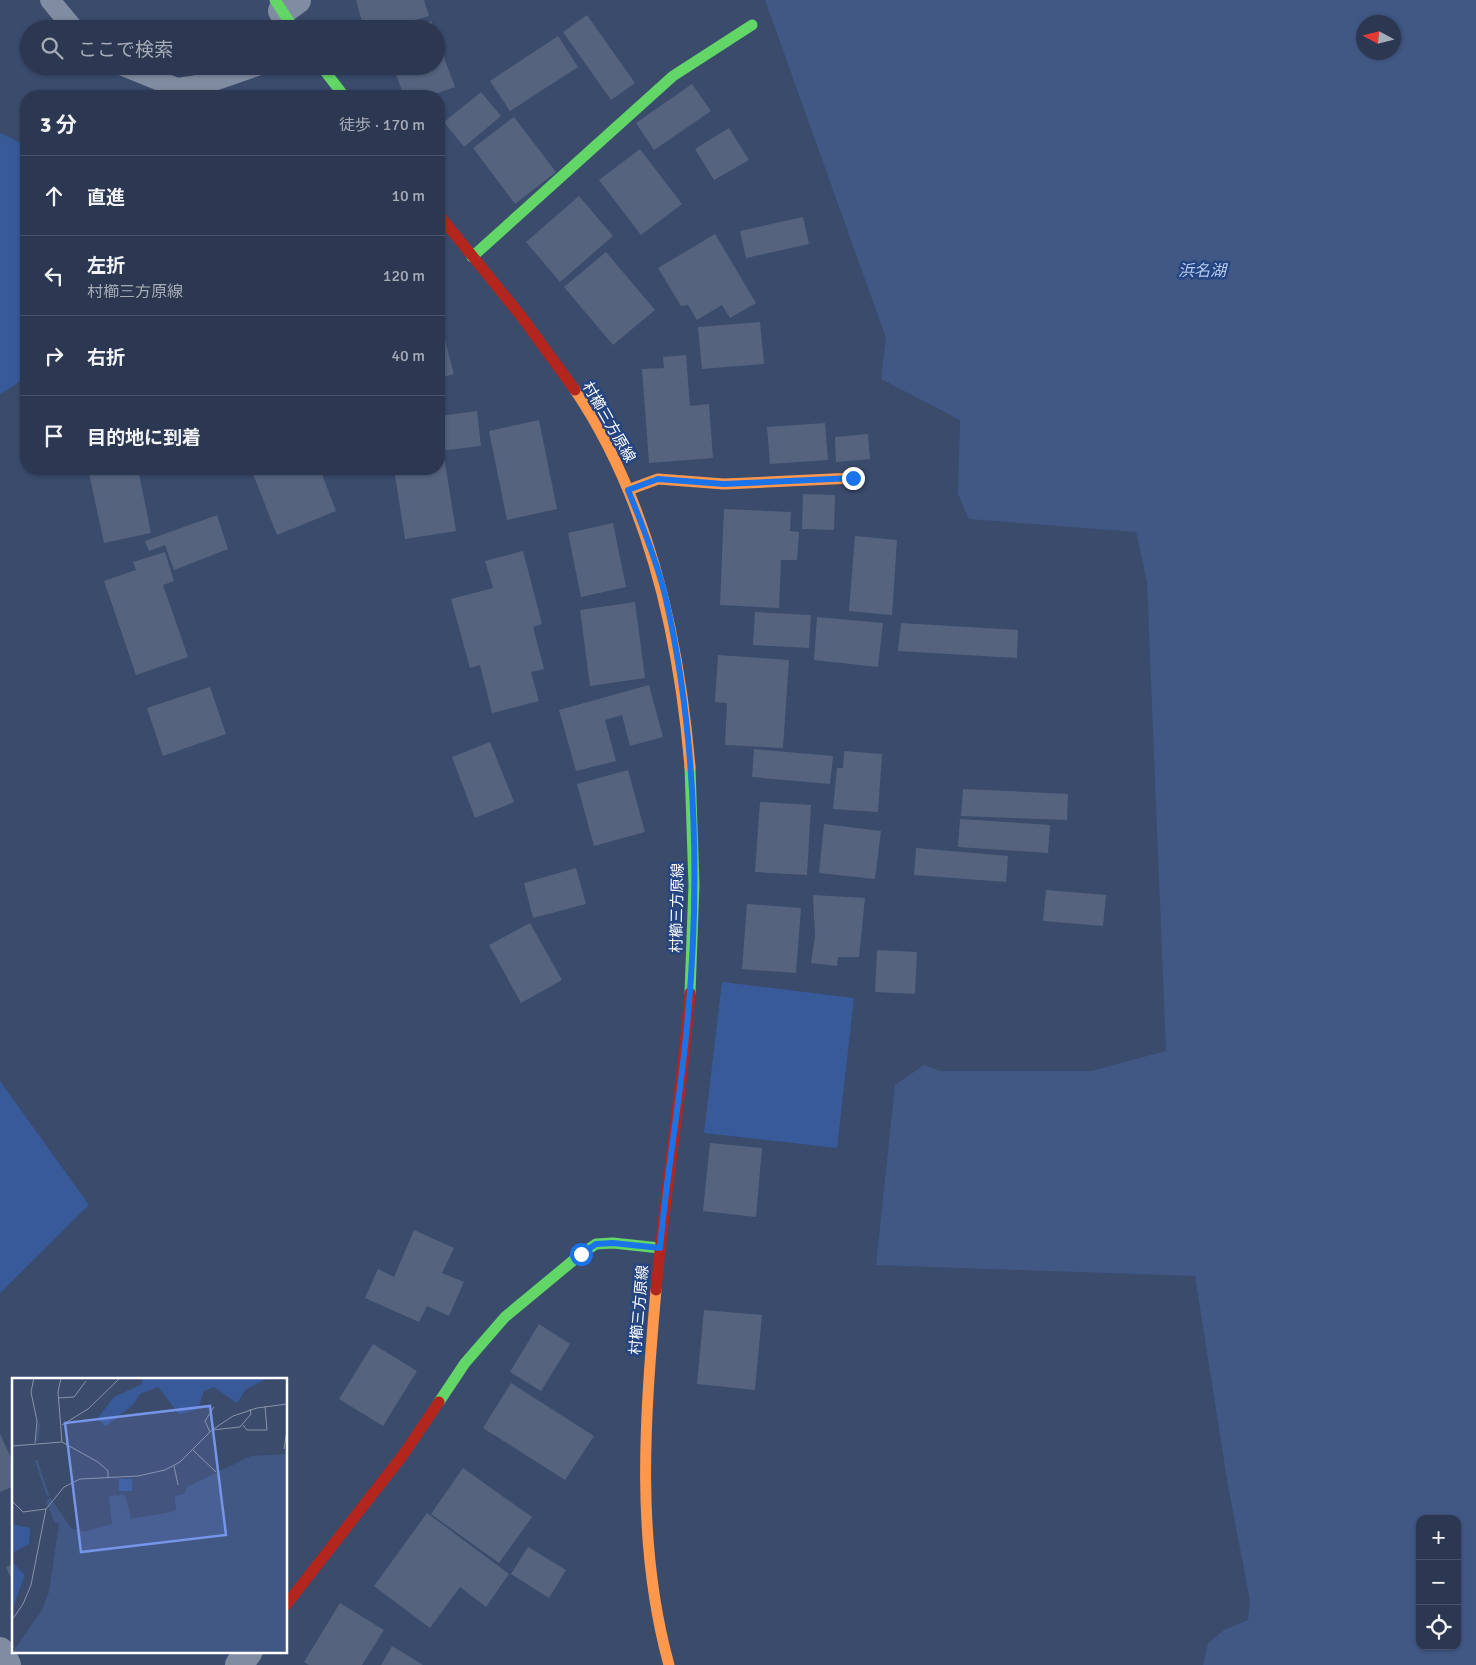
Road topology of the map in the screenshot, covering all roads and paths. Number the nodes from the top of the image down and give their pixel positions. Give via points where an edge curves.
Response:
1 (50, 0) edge
2 (67, 20) edge
3 (752, 25) dead end
4 (145, 75) edge
5 (231, 75) edge
6 (328, 75) edge
7 (339, 90) edge
8 (445, 223) edge
9 (472, 257) junction
10 (853, 478) dead end
11 (628, 490) junction
12 (660, 1248) junction
13 (288, 1602) edge
14 (0, 1651) edge
15 (249, 1652) edge
16 (7, 1665) edge
17 (239, 1665) edge
18 (669, 1665) edge

1 - 2 lane
3 - 9 main road via 673,76
4 - 5 lane via 177,88
6 - 7 main road
8 - 9 main road, 村櫛三方原線
9 - 11 main road, 村櫛三方原線 via 561,370 595,422
10 - 11 main road via 724,484 658,479
11 - 12 main road, 村櫛三方原線 via 647,534 664,594 676,655 691,784 694,914 690,988
12 - 13 main road via 596,1244 505,1317 464,1363 394,1468
12 - 18 main road, 村櫛三方原線 via 649,1372 647,1516 655,1611
14 - 16 street
15 - 17 street

